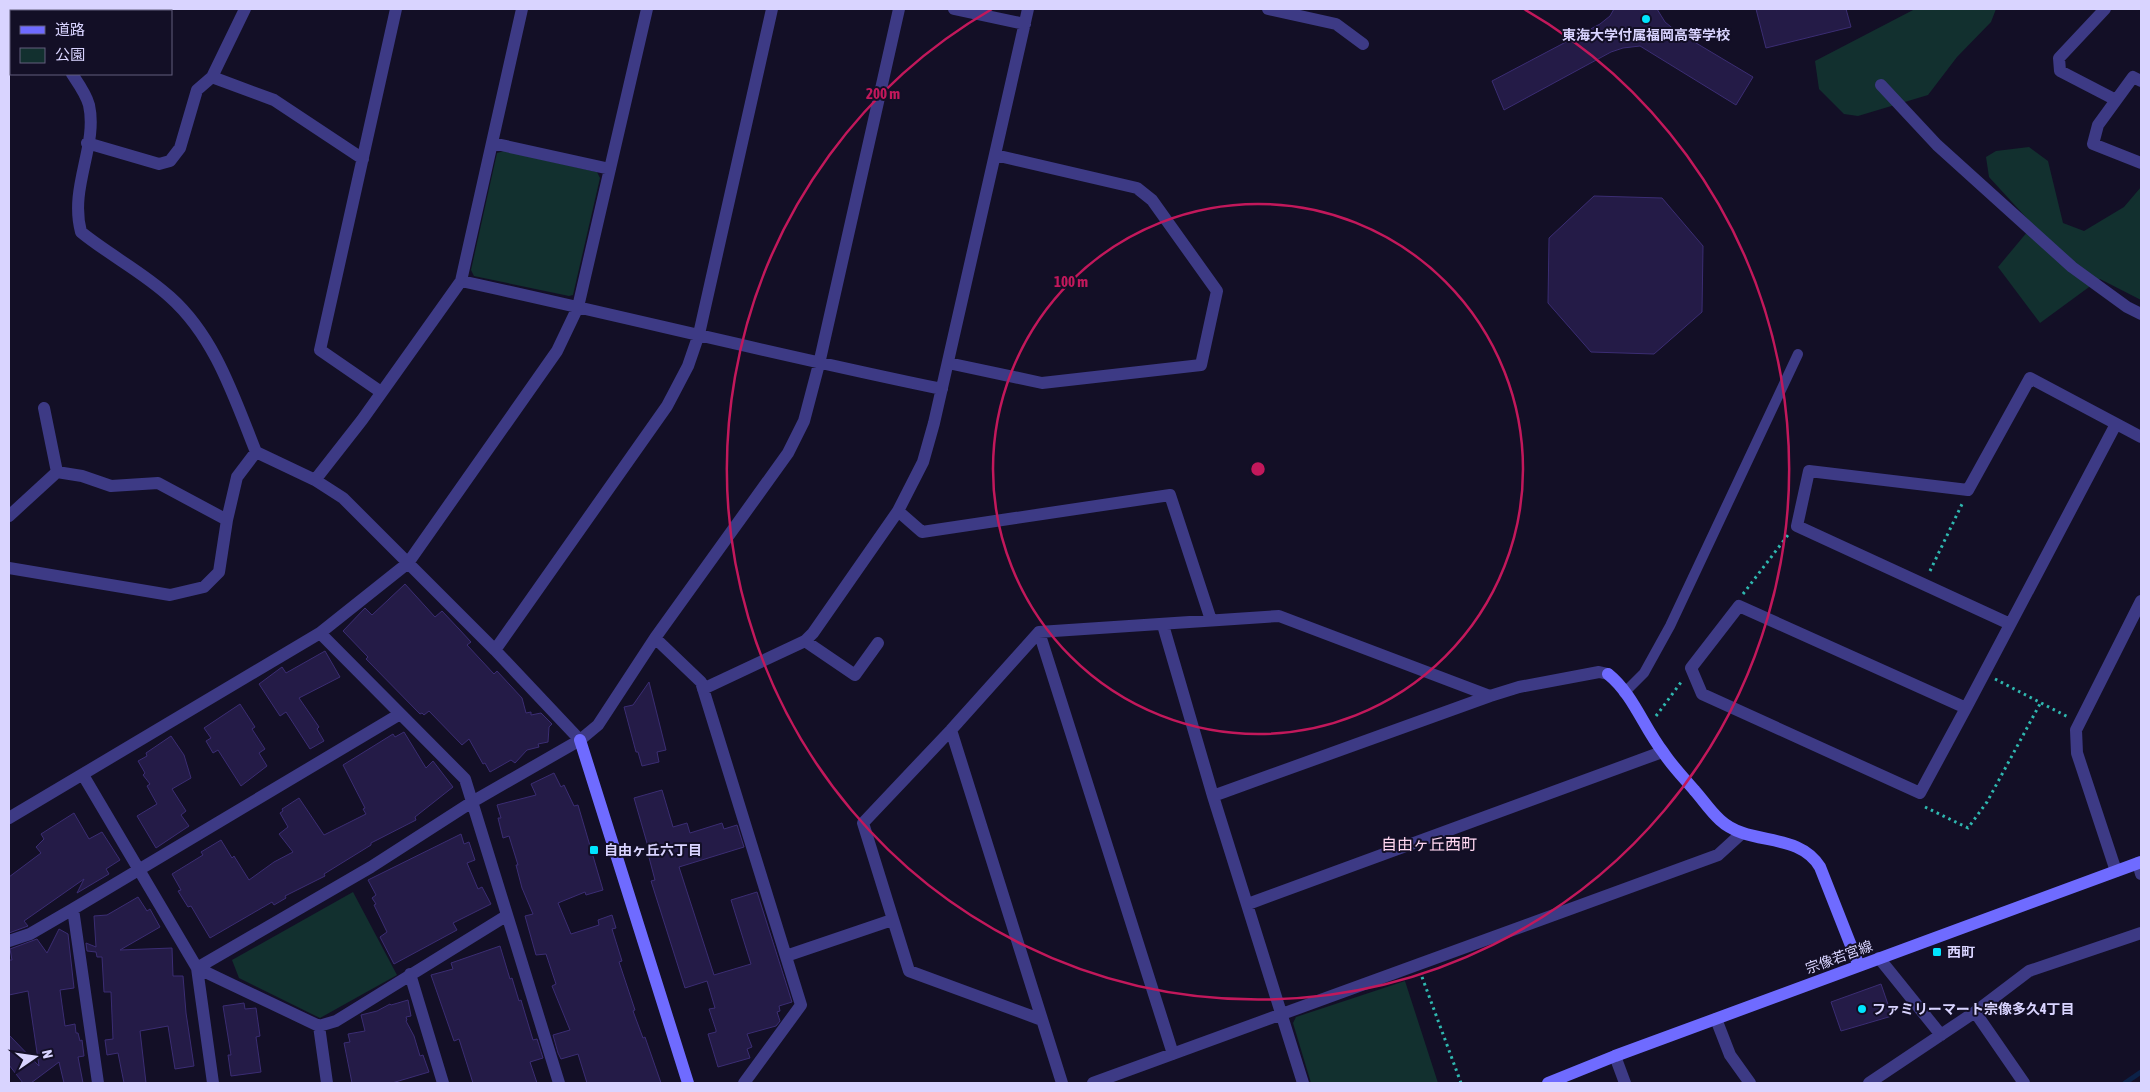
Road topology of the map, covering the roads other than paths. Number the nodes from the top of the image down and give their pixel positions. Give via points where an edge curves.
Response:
1 (245, 9) edge
2 (396, 9) edge
3 (522, 9) edge
4 (647, 9) edge
5 (772, 9) edge
6 (899, 9) edge
7 (954, 9) edge
8 (1028, 9) edge
9 (1268, 9) edge
10 (2104, 9) edge
11 (1025, 24) junction
12 (1363, 44) dead end
13 (73, 75) edge
14 (212, 77) junction
15 (2141, 81) edge
16 (1881, 85) dead end
17 (2116, 100) junction
18 (87, 143) junction
19 (492, 143) junction
20 (995, 155) junction
21 (363, 159) junction
22 (2141, 163) edge
23 (610, 169) junction
24 (462, 281) junction
25 (578, 307) junction
26 (2141, 314) edge
27 (699, 334) junction
28 (1798, 354) dead end
29 (948, 362) junction
30 (819, 364) junction
31 (942, 389) junction
32 (381, 392) junction
33 (44, 408) dead end
34 (2116, 424) junction
35 (2141, 437) edge
36 (256, 452) junction
37 (57, 472) junction
38 (315, 480) junction
39 (898, 511) junction
40 (9, 516) edge
41 (227, 520) junction
42 (408, 563) junction
43 (9, 568) edge
44 (2141, 601) edge
45 (1211, 620) junction
46 (2010, 624) junction
47 (1163, 625) junction
48 (320, 632) junction
49 (1039, 632) junction
50 (655, 638) junction
51 (805, 641) junction
52 (878, 643) dead end
53 (495, 650) junction
54 (704, 689) junction
55 (1624, 692) junction
56 (1490, 696) junction
57 (1966, 708) junction
58 (400, 714) junction
59 (951, 730) junction
60 (580, 740) junction
61 (1662, 752) junction
62 (83, 775) junction
63 (1213, 796) junction
64 (472, 802) junction
65 (9, 818) edge
66 (1742, 834) junction
67 (2140, 867) edge
68 (137, 869) junction
69 (2116, 871) junction
70 (1248, 904) junction
71 (73, 909) junction
72 (506, 916) junction
73 (892, 920) junction
74 (2141, 934) edge
75 (9, 941) edge
76 (786, 956) junction
77 (1880, 958) junction
78 (1859, 966) junction
79 (197, 968) junction
80 (410, 974) junction
81 (1975, 1012) junction
82 (1282, 1016) junction
83 (1716, 1019) junction
84 (1042, 1020) junction
85 (319, 1026) junction
86 (1941, 1035) junction
87 (1173, 1054) junction
88 (1615, 1056) junction
89 (98, 1083) edge
90 (213, 1083) edge
91 (328, 1083) edge
92 (443, 1083) edge
93 (559, 1083) edge
94 (688, 1083) edge
95 (744, 1083) edge
96 (1062, 1083) edge
97 (1093, 1083) edge
98 (1303, 1083) edge
99 (1548, 1083) edge
100 (1625, 1083) edge
101 (1750, 1083) edge
102 (1869, 1083) edge
103 (2024, 1083) edge

1 - 14 street
2 - 21 street
3 - 19 street
4 - 23 street
5 - 27 street
6 - 30 street
7 - 11 street
8 - 11 street
9 - 12 street via 1336,24
10 - 17 street via 2059,58 2060,71
11 - 20 street
13 - 18 street via 88,103 91,121
14 - 18 street via 197,90 180,148 170,161 159,164
14 - 21 street via 274,100
15 - 17 street via 2133,77
16 - 26 street via 1938,145 2072,268
17 - 22 street via 2098,125 2093,144
18 - 36 street via 78,189 77,219 81,232 170,296 194,322 219,361
19 - 23 street
19 - 24 street
20 - 29 street
20 - 29 street via 1137,188 1152,200 1217,292 1201,366 1042,383
21 - 32 street via 320,350
23 - 25 street
24 - 25 street
24 - 32 street
25 - 27 street
25 - 42 street via 557,351
27 - 30 street
27 - 53 street via 688,366 667,406
28 - 55 lane via 1670,626 1644,674
29 - 31 street
30 - 31 street
30 - 50 street via 804,421 788,453
31 - 39 street via 923,462
32 - 38 street
33 - 37 street
34 - 35 street
34 - 46 street
34 - 46 street via 2030,378 1968,490 1809,471 1797,526
36 - 38 street
36 - 41 street via 237,477
37 - 40 street
37 - 41 street via 112,486 158,483
38 - 42 street via 343,498
39 - 45 street via 922,532 1170,495
39 - 51 street
41 - 43 street via 219,572 204,587 170,595
42 - 48 street
42 - 53 street
44 - 69 street via 2076,730 2078,753
45 - 47 street
45 - 56 street via 1279,616
46 - 57 street
47 - 49 street
47 - 63 street
48 - 58 street
48 - 62 street
49 - 59 street
49 - 87 street
50 - 54 street via 701,682
50 - 60 street via 598,725
51 - 52 street via 855,675
51 - 54 street
53 - 60 street
54 - 76 street
55 - 56 street via 1608,674 1599,672 1519,687
55 - 61 street
56 - 63 street
57 - 57 street via 1739,606 1691,668 1702,694 1920,793
58 - 64 street via 465,779
58 - 68 street
59 - 73 street via 863,823
59 - 84 street
60 - 64 street
60 - 94 street
61 - 66 street via 1720,820
61 - 70 street
62 - 65 street
62 - 68 street
63 - 70 street
64 - 72 street
64 - 79 street via 372,867
66 - 78 street via 1788,844 1813,856
66 - 82 street via 1718,855
67 - 69 street, 宗像若宮線
68 - 71 street
68 - 79 street
69 - 77 street, 宗像若宮線
70 - 82 street
71 - 75 street via 30,934
71 - 89 street
72 - 80 street
72 - 93 street
73 - 76 street
73 - 84 street via 908,971
74 - 81 street via 2029,971
76 - 95 street via 801,1005
77 - 78 street, 宗像若宮線
77 - 86 street
78 - 83 street, 宗像若宮線
79 - 85 street
79 - 90 street
80 - 85 street via 336,1021
80 - 92 street
81 - 86 street
81 - 103 street
82 - 87 street
82 - 98 street
83 - 88 street, 宗像若宮線
83 - 101 street via 1730,1055
84 - 96 street
85 - 91 street
86 - 102 street
87 - 97 street
88 - 99 street, 宗像若宮線
88 - 100 street

